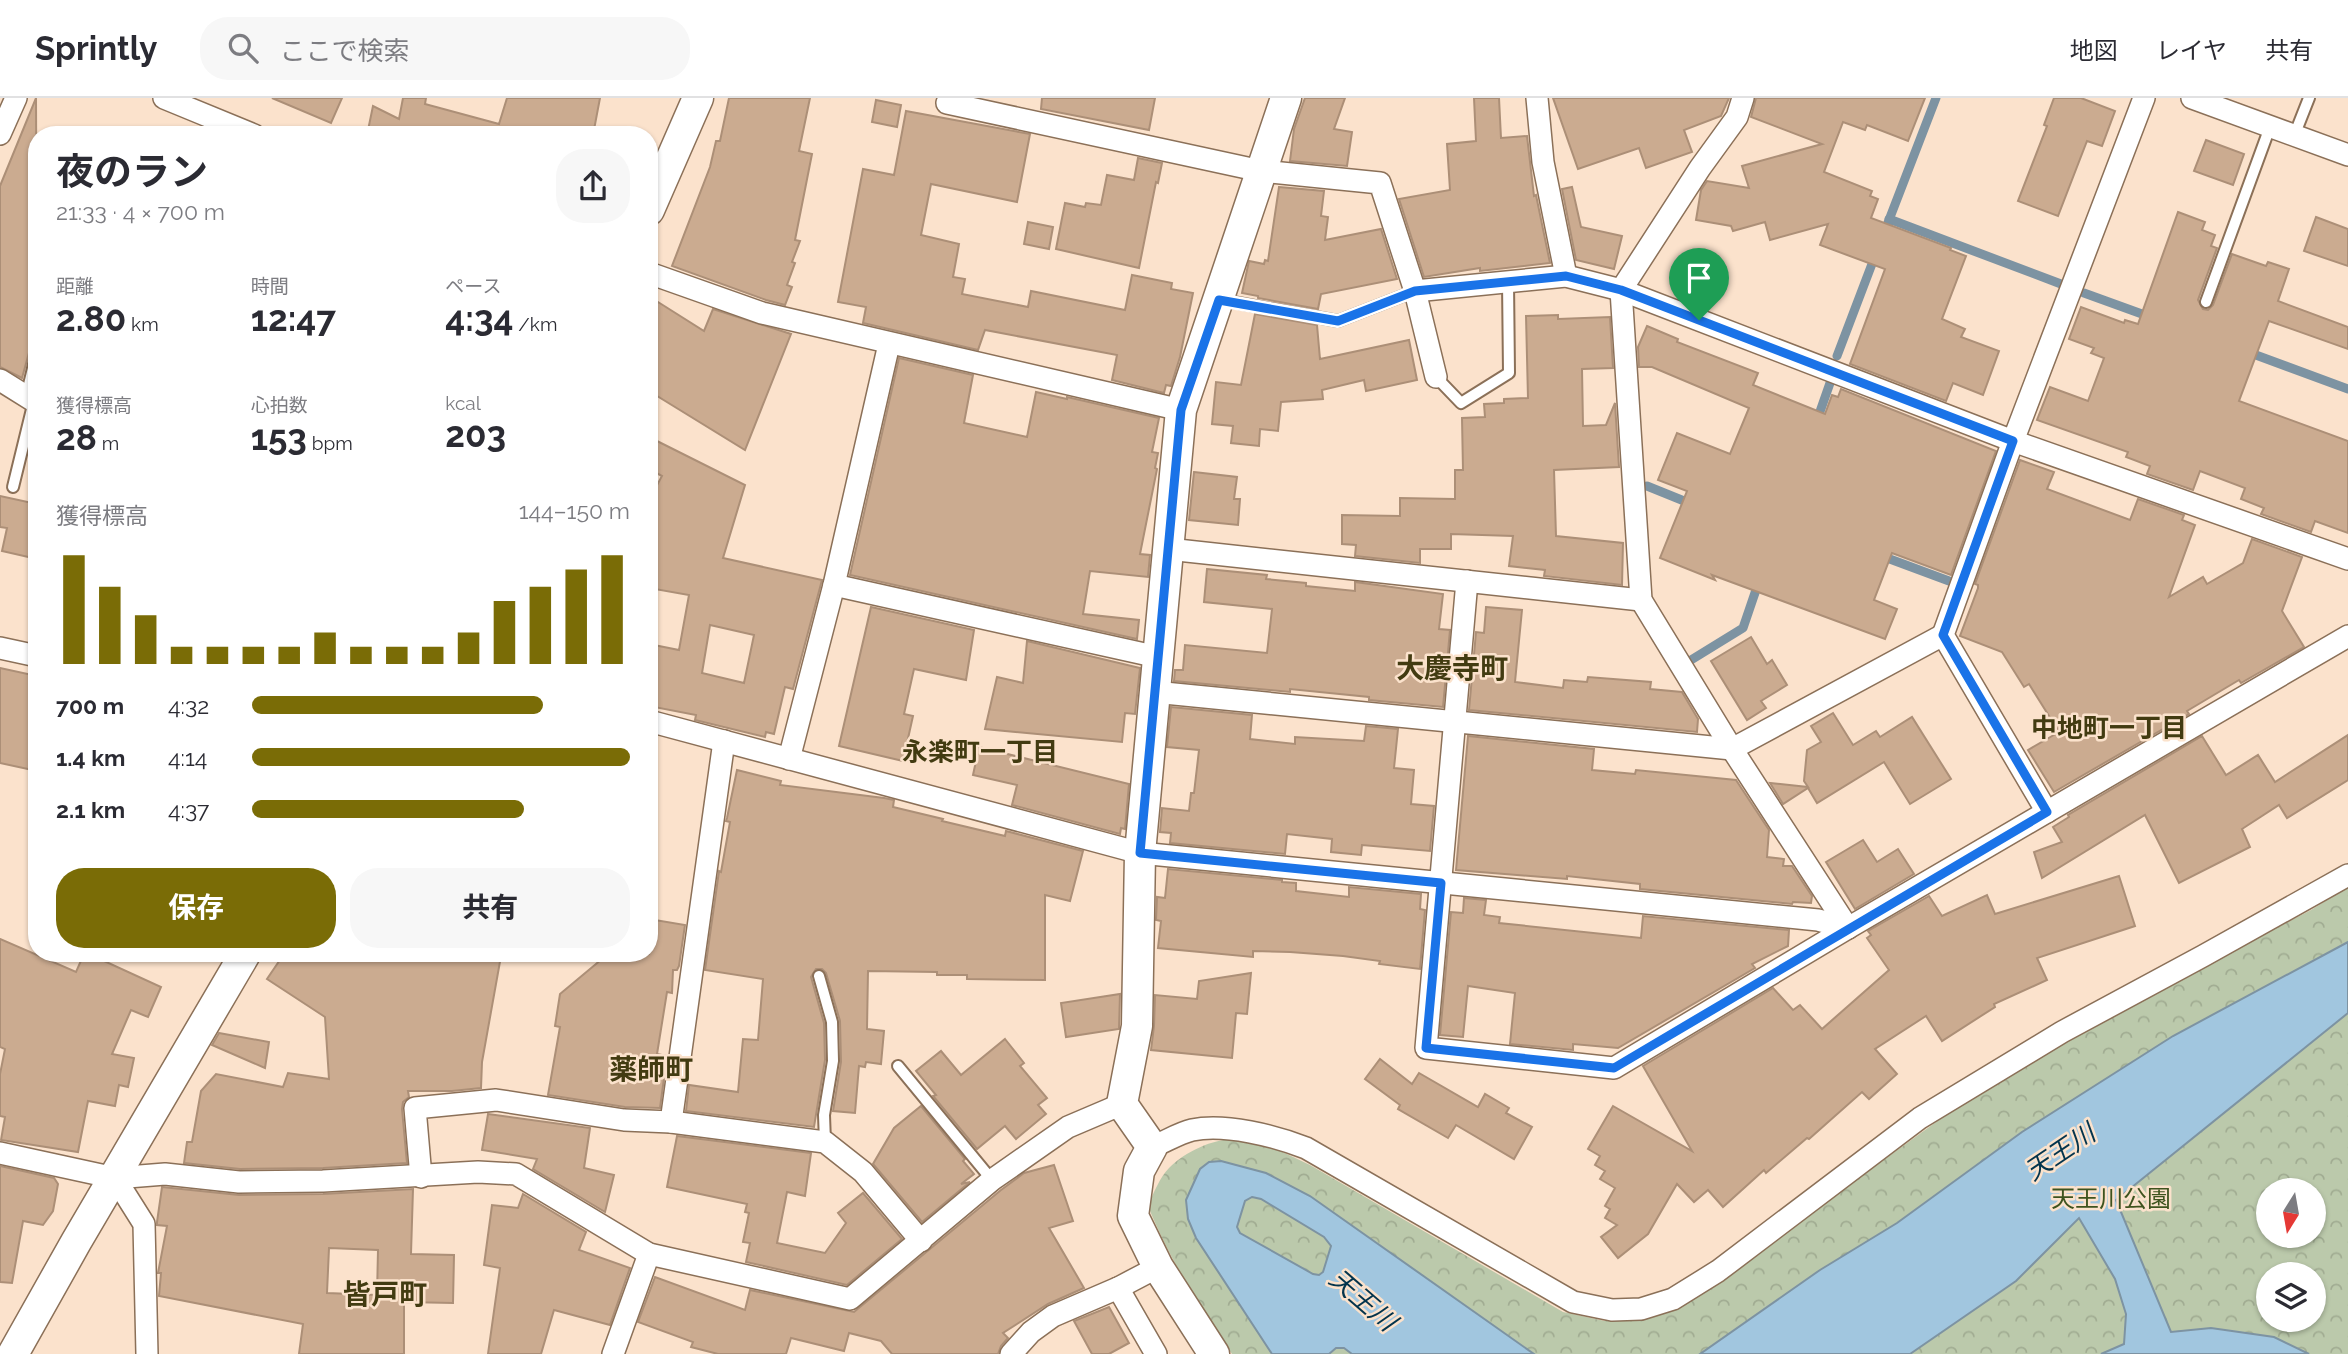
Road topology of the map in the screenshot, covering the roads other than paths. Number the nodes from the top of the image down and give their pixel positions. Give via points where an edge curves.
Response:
1 (16, 98) edge
2 (164, 98) edge
3 (698, 98) edge
4 (1286, 98) edge
5 (1537, 98) edge
6 (1743, 98) edge
7 (2144, 98) edge
8 (2192, 98) edge
9 (2309, 98) edge
10 (947, 103) dead end
11 (232, 126) edge
12 (2270, 127) junction
13 (0, 134) edge
14 (2294, 136) junction
15 (2348, 155) edge
16 (1261, 171) junction
17 (658, 189) edge
18 (658, 276) edge
19 (1566, 276) junction
20 (1508, 282) junction
21 (1621, 290) junction
22 (1415, 291) junction
23 (1219, 300) junction
24 (2206, 302) dead end
25 (889, 344) junction
26 (1436, 377) joint
27 (0, 380) edge
28 (28, 398) edge
29 (1181, 410) junction
30 (28, 418) edge
31 (2013, 441) junction
32 (13, 487) dead end
33 (1168, 549) junction
34 (2348, 559) edge
35 (1468, 581) junction
36 (834, 585) junction
37 (1641, 600) junction
38 (1943, 635) junction
39 (2348, 636) edge
40 (0, 648) edge
41 (28, 654) edge
42 (1158, 657) junction
43 (1154, 692) junction
44 (1455, 722) junction
45 (658, 723) edge
46 (724, 741) junction
47 (1732, 749) junction
48 (789, 759) junction
49 (2047, 812) junction
50 (1140, 853) junction
51 (2348, 874) edge
52 (1441, 883) junction
53 (1848, 928) junction
54 (240, 962) edge
55 (819, 975) dead end
56 (898, 1066) dead end
57 (1122, 1104) junction
58 (671, 1122) junction
59 (825, 1142) junction
60 (1152, 1147) junction
61 (0, 1153) edge
62 (421, 1177) junction
63 (115, 1178) junction
64 (992, 1180) junction
65 (920, 1241) junction
66 (649, 1254) junction
67 (1158, 1267) junction
68 (1118, 1288) junction
69 (13, 1354) edge
70 (148, 1354) edge
71 (613, 1354) edge
72 (1011, 1354) edge
73 (1156, 1354) edge
74 (1214, 1354) edge

1 - 13 street
2 - 11 street
3 - 17 street
4 - 16 street
5 - 19 street via 1543,162
6 - 21 street via 1737,117
7 - 31 street
8 - 12 street
9 - 14 lane
10 - 16 street
12 - 14 street
12 - 24 lane
14 - 15 street
16 - 22 street via 1380,183
16 - 23 street
18 - 25 street via 762,313
19 - 20 street
19 - 21 street
20 - 22 street
20 - 26 lane via 1509,373 1461,403
21 - 31 street
21 - 37 street
22 - 23 lane via 1338,321
22 - 26 street
23 - 29 street
25 - 29 street
25 - 36 street
27 - 28 street
29 - 33 street
30 - 32 lane
31 - 34 street
31 - 38 street
33 - 35 street
33 - 42 street
35 - 37 street
35 - 44 street
36 - 42 street
36 - 48 street
37 - 47 street
38 - 47 street
38 - 49 street
39 - 49 street
40 - 41 street
42 - 43 street
43 - 44 street
43 - 50 street
44 - 47 street
44 - 52 street
45 - 46 street
46 - 48 street
46 - 58 street
47 - 53 street
48 - 50 street
49 - 53 street
50 - 52 street
50 - 57 street via 1137,1026
51 - 60 street via 2062,1032 1920,1118 1718,1271 1673,1299 1641,1309 1612,1310 1573,1302 1306,1148 1279,1138 1192,1130
52 - 53 street via 1818,920
52 - 53 street via 1426,1048 1614,1068
54 - 63 street
55 - 59 lane via 832,1022
56 - 64 lane
57 - 60 street
57 - 64 street via 1068,1126
58 - 59 street
58 - 62 street via 624,1120 496,1100 415,1108
59 - 65 street via 863,1172
60 - 67 street via 1139,1171 1133,1216
61 - 63 street
62 - 63 street via 239,1182 165,1174
62 - 66 street via 516,1174
63 - 69 street
63 - 70 street via 144,1224
64 - 65 street
65 - 66 street via 850,1299
66 - 71 street
67 - 68 street
67 - 74 street
68 - 72 street via 1053,1316
68 - 73 street

